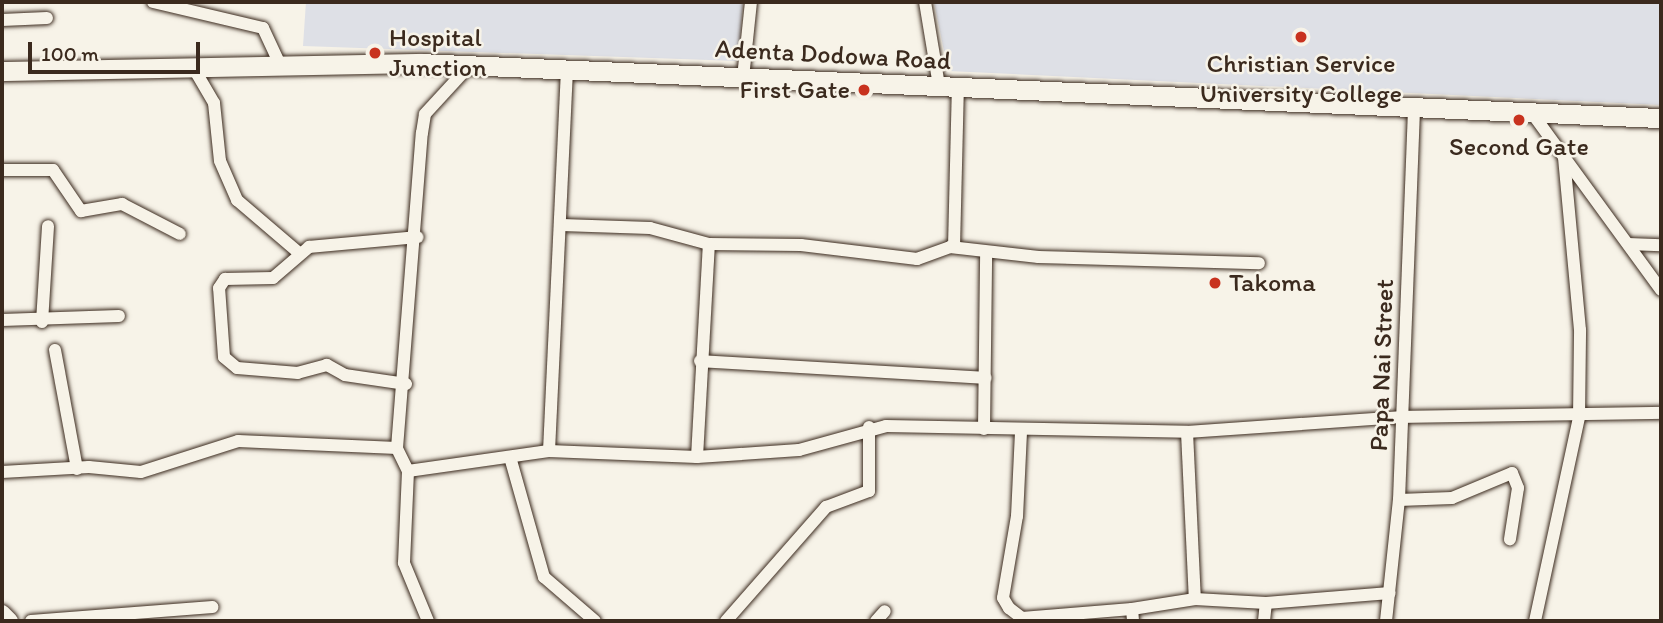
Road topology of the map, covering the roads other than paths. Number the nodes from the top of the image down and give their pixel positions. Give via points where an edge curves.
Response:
1 (153, 2) edge
2 (751, 2) edge
3 (925, 2) edge
4 (47, 18) dead end
5 (2, 20) edge
6 (279, 63) junction
7 (471, 64) junction
8 (193, 67) junction
9 (566, 69) junction
10 (2, 71) edge
11 (744, 78) junction
12 (948, 86) junction
13 (1414, 109) junction
14 (1532, 113) junction
15 (1661, 118) edge
16 (1564, 157) junction
17 (2, 170) edge
18 (562, 225) junction
19 (48, 226) dead end
20 (180, 234) dead end
21 (418, 237) junction
22 (709, 244) junction
23 (1628, 244) junction
24 (1661, 245) edge
25 (954, 247) junction
26 (299, 253) junction
27 (986, 253) junction
28 (1259, 263) dead end
29 (1661, 290) edge
30 (119, 316) dead end
31 (2, 320) edge
32 (42, 322) junction
33 (55, 350) dead end
34 (700, 361) junction
35 (985, 377) junction
36 (406, 384) junction
37 (1661, 413) edge
38 (1403, 417) junction
39 (1579, 417) junction
40 (869, 427) junction
41 (984, 429) junction
42 (1021, 432) junction
43 (1187, 432) junction
44 (397, 448) junction
45 (549, 450) junction
46 (510, 457) junction
47 (697, 457) junction
48 (77, 469) junction
49 (408, 471) junction
50 (2, 472) edge
51 (1399, 500) junction
52 (1510, 539) dead end
53 (1390, 593) junction
54 (1195, 599) junction
55 (1266, 603) junction
56 (212, 607) dead end
57 (2, 613) edge
58 (1132, 615) edge
59 (10, 621) edge
60 (31, 621) edge
61 (428, 621) edge
62 (595, 621) edge
63 (726, 621) edge
64 (1264, 621) edge
65 (1387, 621) edge
66 (1535, 621) edge

1 - 6 street via 263,29
2 - 11 street
3 - 12 street
4 - 5 street
6 - 7 main road, Adenta Dodowa Road
6 - 8 main road, Adenta Dodowa Road
7 - 9 main road, Adenta Dodowa Road
7 - 21 street via 425,114
8 - 10 main road, Adenta Dodowa Road
8 - 26 street via 214,103 220,161 237,200
9 - 11 main road, Adenta Dodowa Road
9 - 18 street
11 - 12 main road, Adenta Dodowa Road
12 - 13 main road, Adenta Dodowa Road
12 - 25 street
13 - 14 main road, Adenta Dodowa Road
13 - 38 street, Papa Nai Street
14 - 15 main road, Adenta Dodowa Road
14 - 16 street
16 - 23 street
16 - 39 street via 1579,320
17 - 20 street via 53,170 81,211 122,204
18 - 22 street via 650,228
18 - 45 street
19 - 32 street
21 - 26 street via 330,243
21 - 36 street
22 - 25 street via 801,245 917,259
22 - 34 street
23 - 24 street
23 - 29 street
25 - 27 street
26 - 36 street via 273,278 225,279 219,288 224,357 237,368 298,373 327,365 345,375
27 - 28 street
27 - 35 street
30 - 32 street
31 - 32 street
33 - 48 street
34 - 35 street
34 - 47 street
35 - 41 street
36 - 44 street
37 - 39 street
38 - 39 street
38 - 43 street
38 - 51 street, Papa Nai Street
39 - 66 street
40 - 41 street
40 - 47 street via 808,449
40 - 63 street via 869,491 826,507
41 - 42 street
42 - 43 street
42 - 58 street via 1017,516 1003,598 1009,608 1022,618
43 - 54 street
44 - 48 street via 238,441 141,472
44 - 49 street
45 - 46 street
45 - 47 street
46 - 49 street
46 - 62 street via 544,576
48 - 50 street
49 - 61 street via 404,563
51 - 52 street via 1452,498 1512,473 1518,488
51 - 53 street, Papa Nai Street
53 - 55 street
53 - 65 street, Papa Nai Street
54 - 55 street
54 - 58 street
55 - 64 street
56 - 60 street
57 - 59 street

